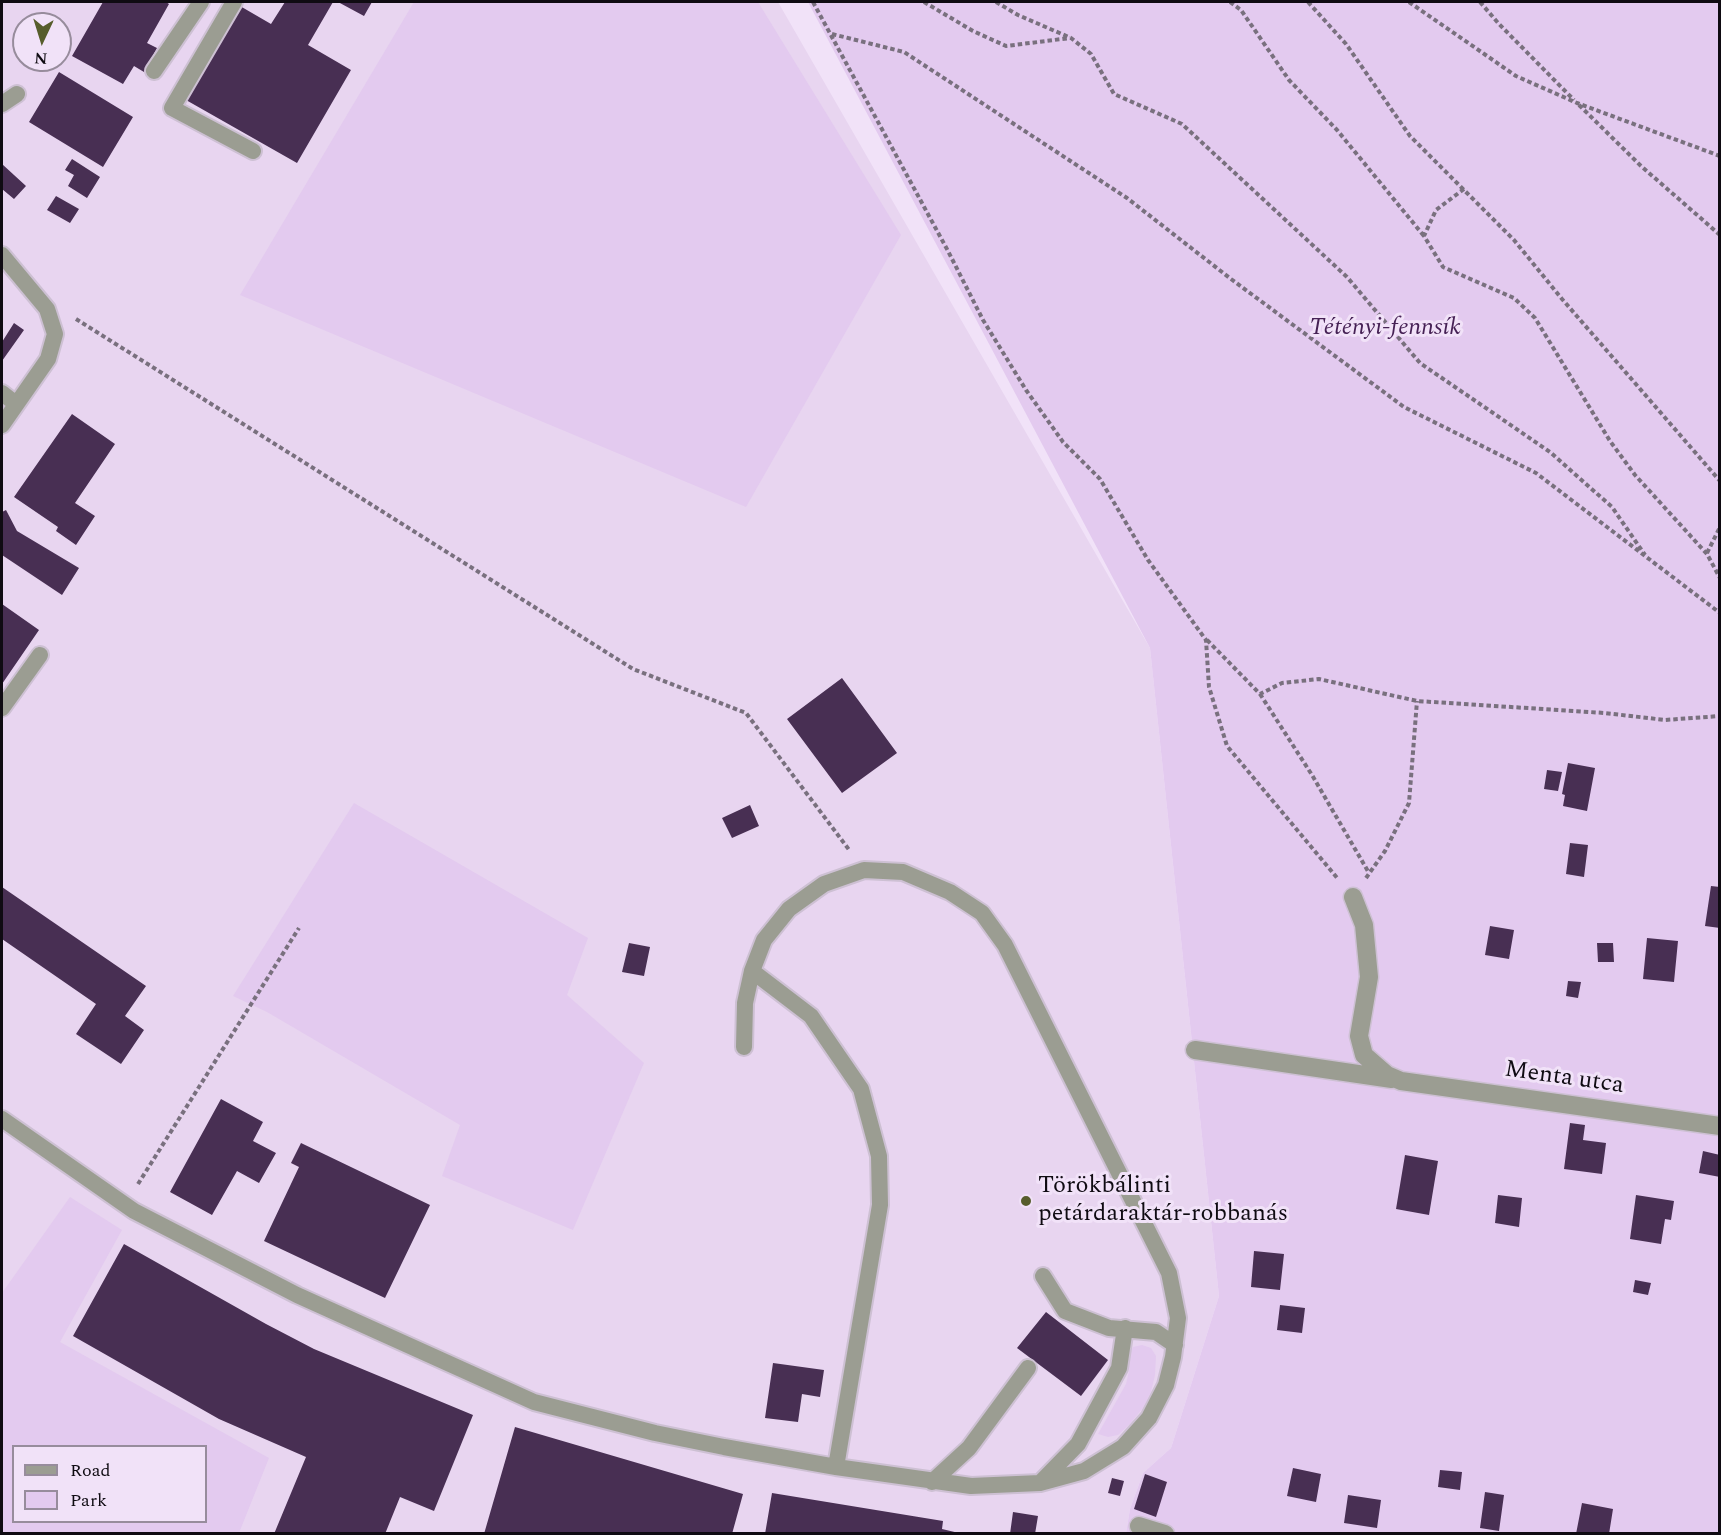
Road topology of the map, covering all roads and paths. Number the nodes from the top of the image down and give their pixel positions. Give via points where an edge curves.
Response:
1 (201, 2) edge
2 (234, 2) edge
3 (813, 2) edge
4 (924, 2) edge
5 (996, 2) edge
6 (1230, 2) edge
7 (1308, 2) edge
8 (1409, 2) edge
9 (1480, 2) edge
10 (832, 34) junction
11 (1071, 38) junction
12 (154, 71) dead end
13 (17, 94) dead end
14 (1577, 103) junction
15 (2, 104) edge
16 (253, 151) dead end
17 (1719, 156) edge
18 (1464, 189) junction
19 (1719, 235) edge
20 (1424, 236) junction
21 (2, 255) edge
22 (47, 309) junction
23 (2, 393) edge
24 (16, 404) junction
25 (2, 425) edge
26 (1719, 481) edge
27 (1719, 527) edge
28 (1707, 554) junction
29 (1647, 558) junction
30 (1719, 579) edge
31 (1719, 613) edge
32 (1206, 640) junction
33 (40, 655) dead end
34 (1260, 693) junction
35 (1417, 701) junction
36 (2, 708) edge
37 (1719, 716) edge
38 (864, 870) junction
39 (1369, 873) junction
40 (1353, 897) junction
41 (299, 928) dead end
42 (752, 971) junction
43 (744, 1047) dead end
44 (1195, 1050) dead end
45 (1401, 1081) junction
46 (2, 1119) edge
47 (1719, 1126) edge
48 (124, 1204) junction
49 (1043, 1276) dead end
50 (1125, 1328) junction
51 (1175, 1345) junction
52 (1028, 1368) dead end
53 (836, 1467) junction
54 (932, 1482) junction
55 (1040, 1483) junction
56 (1139, 1526) dead end
57 (1165, 1533) edge

1 - 12 lane
2 - 16 lane via 172,108
3 - 10 path
4 - 11 path via 1006,46
5 - 11 path
6 - 20 path via 1240,10 1289,80 1338,130
7 - 18 path via 1346,44 1410,136
8 - 14 path via 1516,76
9 - 14 path
10 - 29 path via 904,52 1127,198 1404,407 1536,473
10 - 32 path via 983,320 1026,390 1063,442 1100,479 1148,560
11 - 29 path via 1092,54 1114,94 1182,124 1257,192 1347,277 1420,363 1550,452 1612,507
13 - 15 lane
14 - 17 path
14 - 19 path
18 - 20 path via 1436,210
18 - 26 path via 1514,240
20 - 28 path via 1443,267 1514,298 1535,318 1610,441 1642,483
21 - 22 lane
22 - 24 lane via 55,334 48,359
22 - 38 path via 80,320 633,669 747,713
23 - 24 lane
24 - 25 lane
27 - 28 path
28 - 30 path
29 - 31 path
32 - 34 path
32 - 40 path via 1209,687 1227,746
33 - 36 lane
34 - 35 path via 1282,682 1319,679
34 - 39 path
35 - 37 path via 1665,720
35 - 39 path via 1409,802 1385,851
38 - 42 lane via 824,884 789,909 764,940
38 - 51 lane via 903,872 950,892 982,913 1005,945 1169,1273 1178,1318
39 - 40 path
40 - 45 street, Menta utca via 1364,925 1369,976 1359,1036 1364,1055 1387,1075
41 - 48 path
42 - 43 lane via 745,1003
42 - 53 lane via 811,1016 830,1043 861,1089 879,1156 880,1205
44 - 45 street, Menta utca
45 - 47 street, Menta utca
46 - 48 lane
48 - 53 lane via 297,1295 534,1402 655,1433
49 - 50 lane via 1065,1311 1109,1328
50 - 51 lane via 1156,1332
50 - 55 lane via 1119,1368 1078,1444
51 - 55 lane via 1167,1385 1149,1418 1123,1447 1084,1471
52 - 54 lane via 969,1448
53 - 54 lane
54 - 55 lane via 971,1486
56 - 57 street

